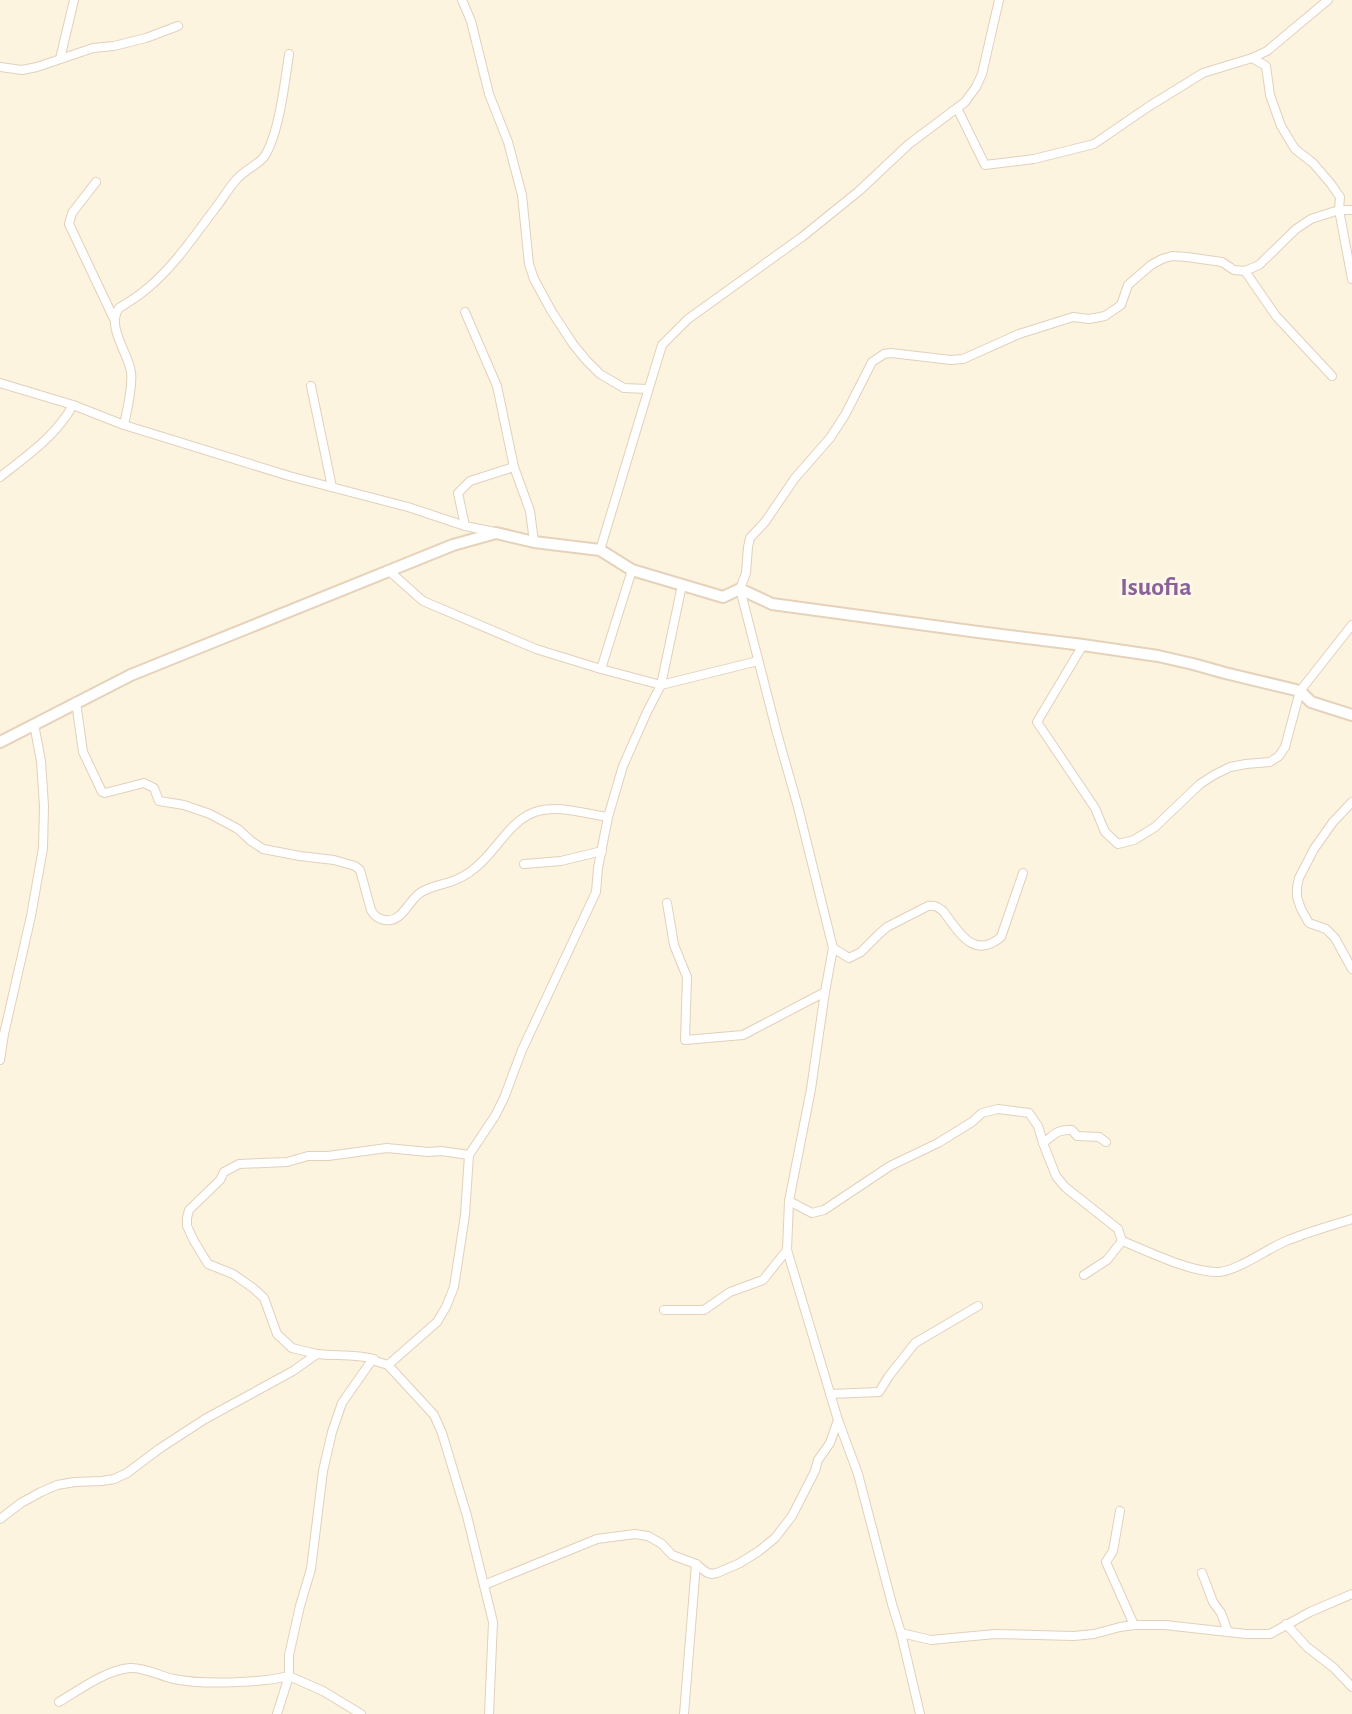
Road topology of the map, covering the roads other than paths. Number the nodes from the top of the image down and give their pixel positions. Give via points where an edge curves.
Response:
1 (74, 0) edge
2 (462, 0) edge
3 (999, 0) edge
4 (1328, 0) edge
5 (178, 26) dead end
6 (290, 54) dead end
7 (1252, 58) junction
8 (60, 59) junction
9 (0, 67) edge
10 (957, 108) junction
11 (96, 182) dead end
12 (1339, 210) junction
13 (1352, 210) edge
14 (1245, 271) junction
15 (1352, 279) edge
16 (465, 312) dead end
17 (114, 319) junction
18 (1332, 376) dead end
19 (0, 384) edge
20 (310, 386) dead end
21 (648, 389) junction
22 (73, 405) junction
23 (124, 425) junction
24 (514, 466) junction
25 (0, 477) edge
26 (332, 487) junction
27 (465, 526) junction
28 (496, 532) junction
29 (534, 542) junction
30 (600, 550) junction
31 (388, 570) junction
32 (632, 570) junction
33 (682, 585) junction
34 (740, 589) junction
35 (1352, 625) edge
36 (1083, 645) junction
37 (758, 661) junction
38 (602, 669) junction
39 (661, 685) junction
40 (1300, 692) junction
41 (76, 702) junction
42 (1352, 716) edge
43 (34, 724) junction
44 (0, 742) edge
45 (1352, 802) edge
46 (608, 817) junction
47 (602, 852) junction
48 (524, 864) dead end
49 (1023, 873) dead end
50 (667, 903) dead end
51 (833, 948) junction
52 (1352, 969) edge
53 (825, 992) junction
54 (0, 1060) edge
55 (1106, 1142) dead end
56 (1043, 1143) junction
57 (469, 1155) junction
58 (789, 1201) junction
59 (1352, 1219) edge
60 (1122, 1241) junction
61 (787, 1250) junction
62 (1084, 1275) dead end
63 (978, 1306) dead end
64 (664, 1310) dead end
65 (317, 1354) junction
66 (372, 1360) junction
67 (388, 1365) junction
68 (830, 1394) junction
69 (838, 1420) junction
70 (1120, 1511) dead end
71 (0, 1519) edge
72 (696, 1564) junction
73 (1202, 1573) dead end
74 (484, 1585) junction
75 (1352, 1594) edge
76 (1286, 1624) junction
77 (1134, 1625) junction
78 (1228, 1632) junction
79 (902, 1633) junction
80 (289, 1676) junction
81 (1352, 1687) edge
82 (59, 1702) dead end
83 (277, 1714) edge
84 (361, 1714) edge
85 (489, 1714) edge
86 (684, 1714) edge
87 (920, 1714) edge

1 - 8 street
2 - 21 street via 522,195 534,279 552,312 600,374 624,388
3 - 10 street via 982,74
4 - 7 street via 1268,51
5 - 8 street
6 - 17 street via 276,125 263,159 236,179 173,263 148,288 119,308
7 - 10 street via 1203,73 1094,144 1034,159 985,165
7 - 12 street via 1266,66 1270,95 1281,126 1295,149 1313,163 1340,197
8 - 9 street via 22,69
10 - 21 street via 909,144 802,237 671,334 662,345
11 - 17 street via 72,213 69,224
12 - 13 street
12 - 14 street via 1311,219 1259,265
12 - 15 street
14 - 18 street via 1276,316
14 - 34 street via 1234,270 1222,262 1172,256 1151,265 1128,285 1121,305 1104,316 1073,317 1019,334 963,359 884,354 872,362 830,438 750,538
16 - 24 street via 497,386
17 - 23 street via 131,373
19 - 22 street
20 - 26 street
21 - 30 street
22 - 23 street
22 - 25 street via 45,441
23 - 26 street
24 - 27 street via 470,481 458,493
24 - 29 street via 530,511
26 - 27 street
27 - 28 street
28 - 29 main road
28 - 31 main road
29 - 30 main road
30 - 32 main road
31 - 38 street via 423,601 536,649
31 - 41 main road
32 - 33 main road
32 - 38 street
33 - 34 main road via 723,597
33 - 39 street
34 - 36 main road via 772,604
34 - 37 street
35 - 40 street
36 - 40 main road via 1182,661
36 - 40 street via 1037,722 1095,808 1105,832 1118,844 1134,840 1155,827 1214,775 1230,767 1270,762 1279,756
37 - 39 street
37 - 51 street
38 - 39 street
39 - 46 street via 623,766
40 - 42 main road via 1311,702
41 - 43 main road
41 - 46 street via 83,752 102,792 144,783 154,788 159,801 210,814 263,849 356,866 370,910 383,920 394,920 421,892 454,881 475,868 511,827 530,814 555,809
43 - 44 main road
43 - 54 street via 41,761 43,848
45 - 52 street via 1314,849 1296,886 1309,923 1326,929 1335,938
46 - 47 street
47 - 48 street
47 - 57 street via 596,892 522,1050 504,1098
49 - 51 street via 1001,937 994,942 983,945 965,941 939,907 928,906 887,927 849,958
50 - 53 street via 674,945 687,977 685,1040 742,1035
51 - 53 street
53 - 58 street
55 - 56 street via 1100,1137 1077,1136 1072,1130 1064,1130
56 - 58 street via 1029,1113 990,1111 890,1166 824,1210 812,1213
56 - 60 street via 1056,1176 1118,1229
57 - 65 street via 387,1148 308,1156 287,1162 239,1164 224,1172 189,1210 187,1226 208,1264 233,1274 264,1298 277,1334 292,1348
57 - 67 street via 454,1287 437,1322
58 - 61 street
59 - 60 street via 1284,1242 1221,1272 1176,1262
60 - 62 street via 1107,1260
61 - 64 street via 763,1280 730,1292 704,1310
61 - 68 street
63 - 68 street via 915,1343 879,1392
65 - 66 street via 352,1354
65 - 71 street via 205,1419 127,1473 114,1479 57,1485
66 - 67 street
66 - 80 street via 342,1403 332,1432 311,1569 289,1655
67 - 74 street via 434,1415 442,1433
68 - 69 street
69 - 72 street via 792,1516 775,1538 740,1563 717,1573 706,1572
69 - 79 street via 858,1474
70 - 77 street via 1113,1551 1106,1562
72 - 74 street via 672,1555 648,1536 635,1534 597,1539
72 - 86 street
73 - 78 street
74 - 85 street via 493,1622
75 - 76 street
76 - 78 street via 1270,1634
76 - 81 street
77 - 78 street
77 - 79 street via 1074,1636 995,1634 931,1640
79 - 87 street
80 - 82 street via 274,1680 197,1682 132,1668 107,1675
80 - 83 street
80 - 84 street

